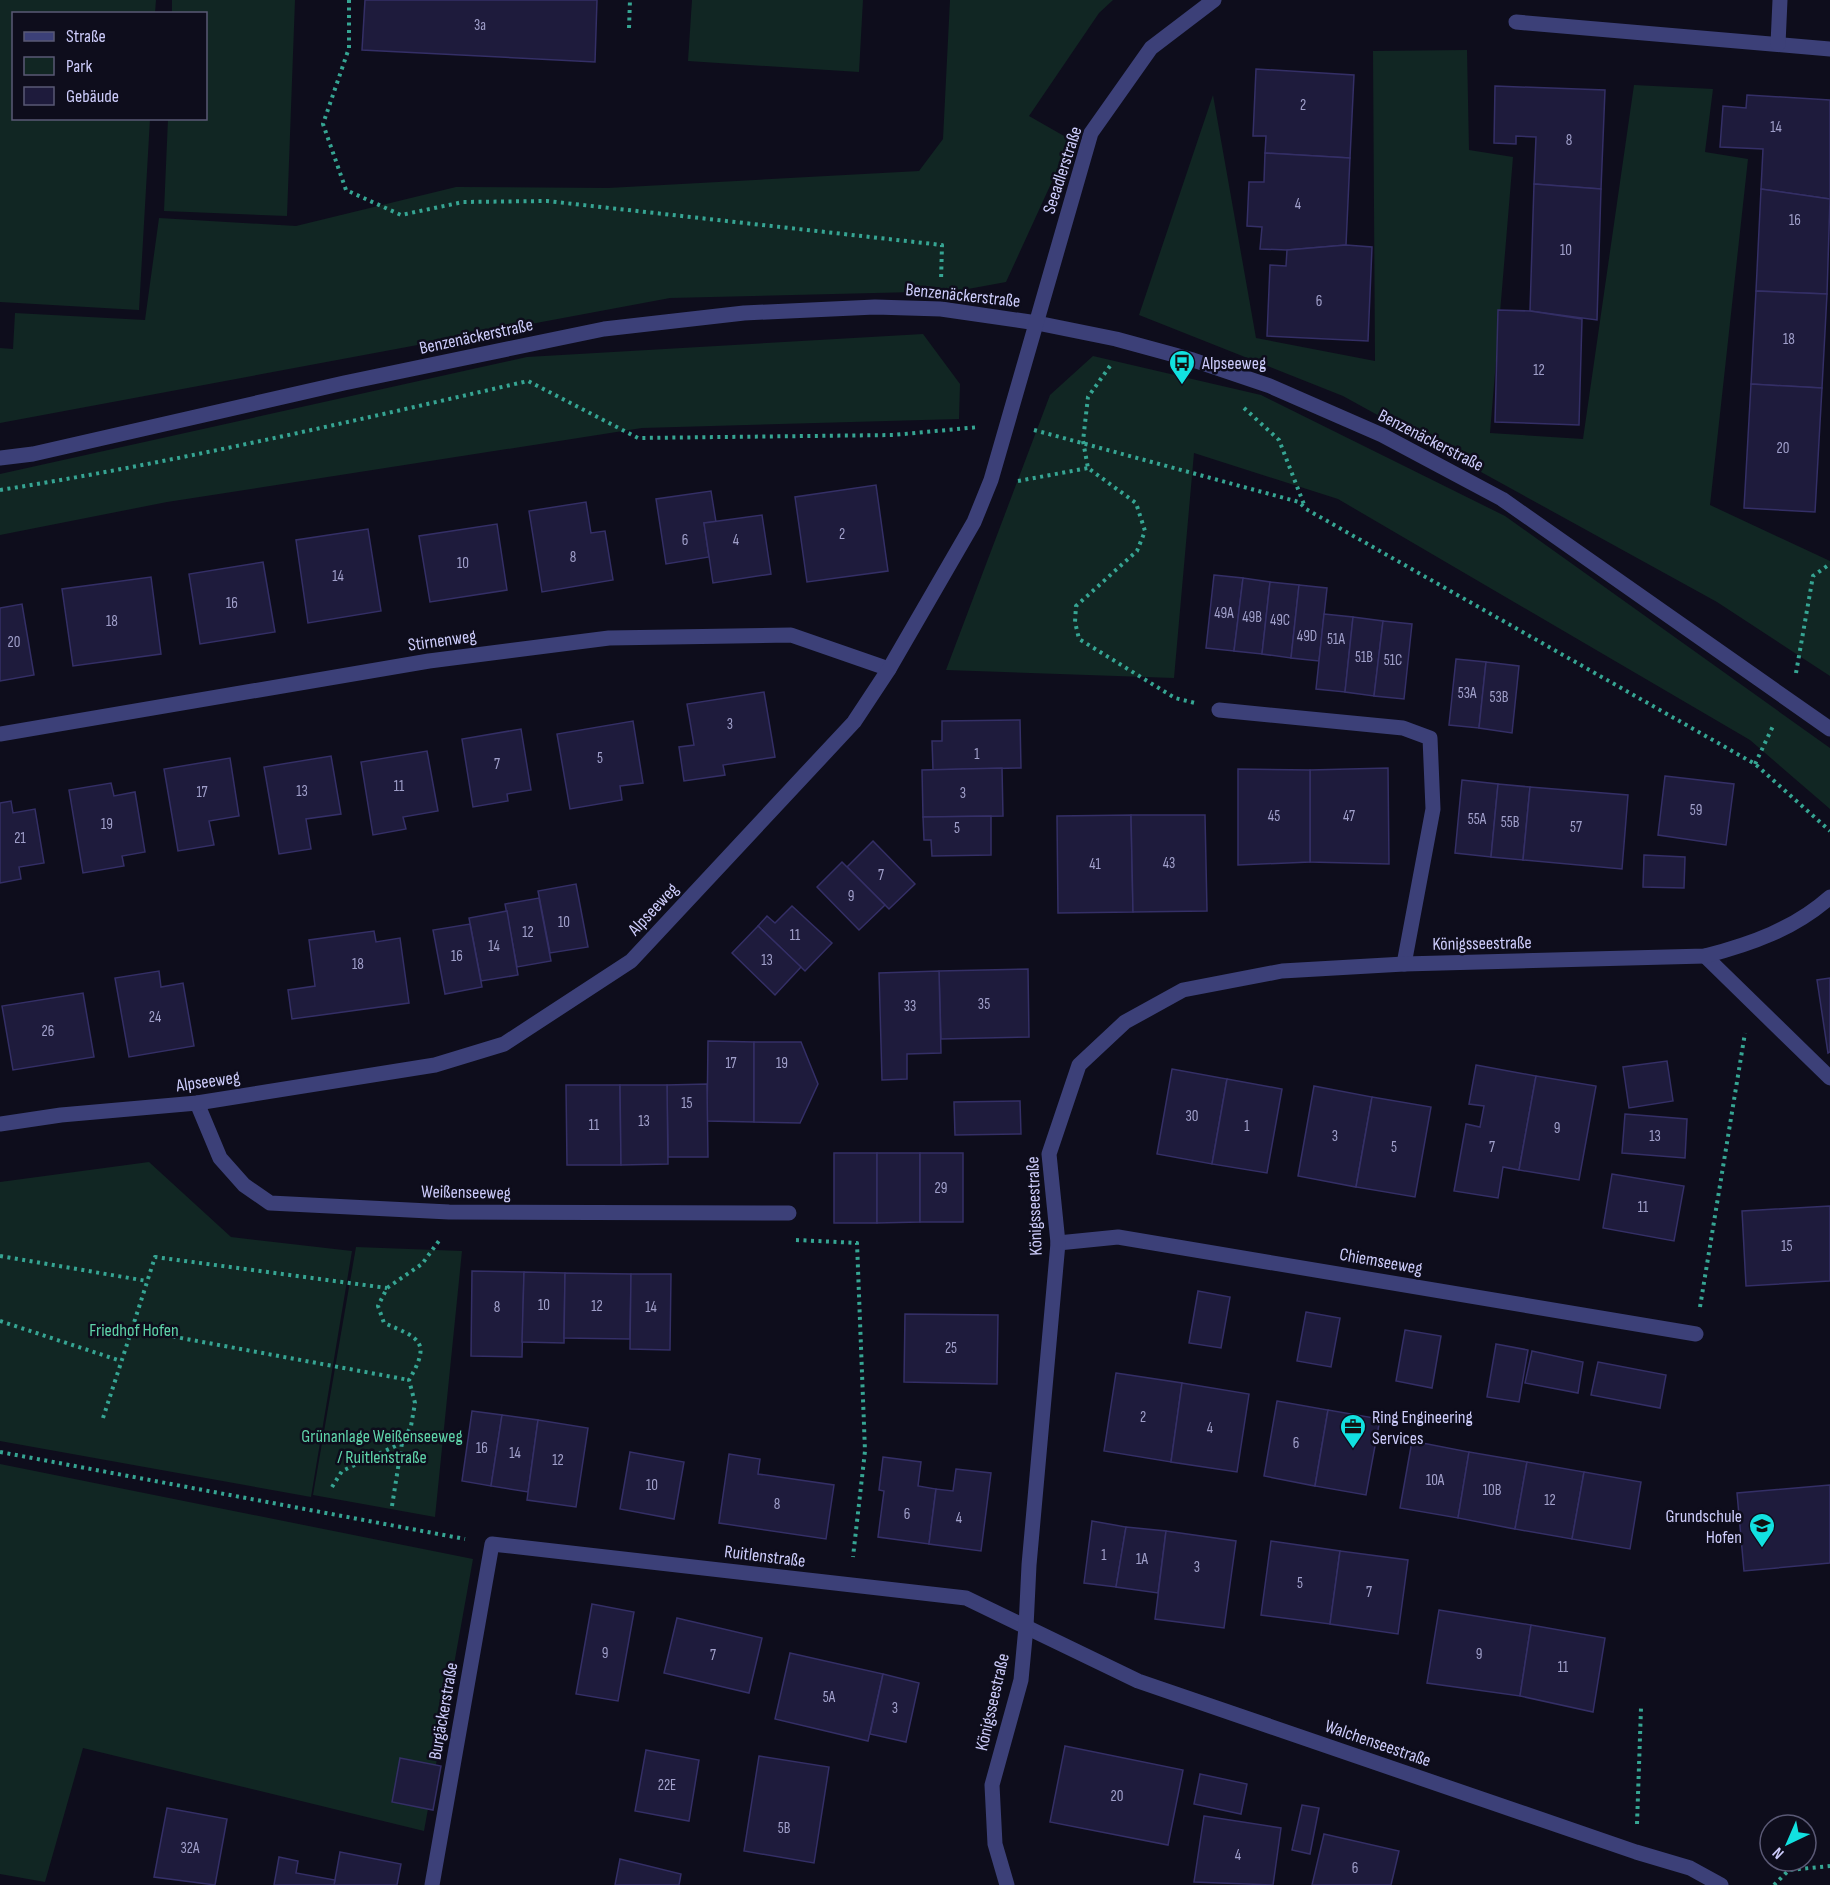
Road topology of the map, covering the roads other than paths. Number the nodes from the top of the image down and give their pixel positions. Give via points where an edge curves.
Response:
1 (1214, 0) edge
2 (1780, 0) edge
3 (1516, 22) dead end
4 (1778, 44) junction
5 (1830, 49) edge
6 (1037, 323) junction
7 (0, 458) edge
8 (889, 669) junction
9 (1219, 710) road end
10 (1830, 729) edge
11 (0, 734) edge
12 (1830, 897) edge
13 (1705, 956) junction
14 (1404, 964) junction
15 (1830, 1078) edge
16 (197, 1103) junction
17 (0, 1124) edge
18 (789, 1213) road end
19 (1058, 1243) junction
20 (1696, 1334) road end
21 (492, 1544) joint
22 (1026, 1627) junction
23 (432, 1885) edge
24 (1007, 1885) edge
25 (1721, 1885) edge

1 - 6 street, Seeadlerstraße via 1151,48 1091,133
2 - 4 street
3 - 4 street
4 - 5 street
6 - 7 street, Benzenäckerstraße via 941,309 875,307 744,313 604,329
6 - 8 street, Alpseeweg via 991,480 974,522
6 - 10 street, Benzenäckerstraße via 1193,360 1270,386 1382,435 1502,499
8 - 11 street, Stirnenweg via 791,635 609,638 418,663
8 - 16 street, Alpseeweg via 854,722 631,962 504,1044 435,1065
9 - 14 street via 1403,728 1430,738 1433,809
12 - 13 street, Königsseestraße via 1807,918 1748,945
13 - 14 street, Königsseestraße
13 - 15 street
14 - 19 street, Königsseestraße via 1282,972 1183,990 1125,1022 1079,1065 1049,1154
16 - 17 street, Alpseeweg
16 - 18 street, Weißenseeweg via 220,1158 244,1185 270,1203 449,1212
19 - 20 street, Chiemseeweg via 1118,1238
19 - 22 street, Königsseestraße
21 - 22 street, Ruitlenstraße via 966,1598
21 - 23 street, Burgäckerstraße
22 - 24 street, Königsseestraße via 1021,1680 992,1785 995,1844
22 - 25 street, Walchenseestraße via 1138,1682 1690,1868

